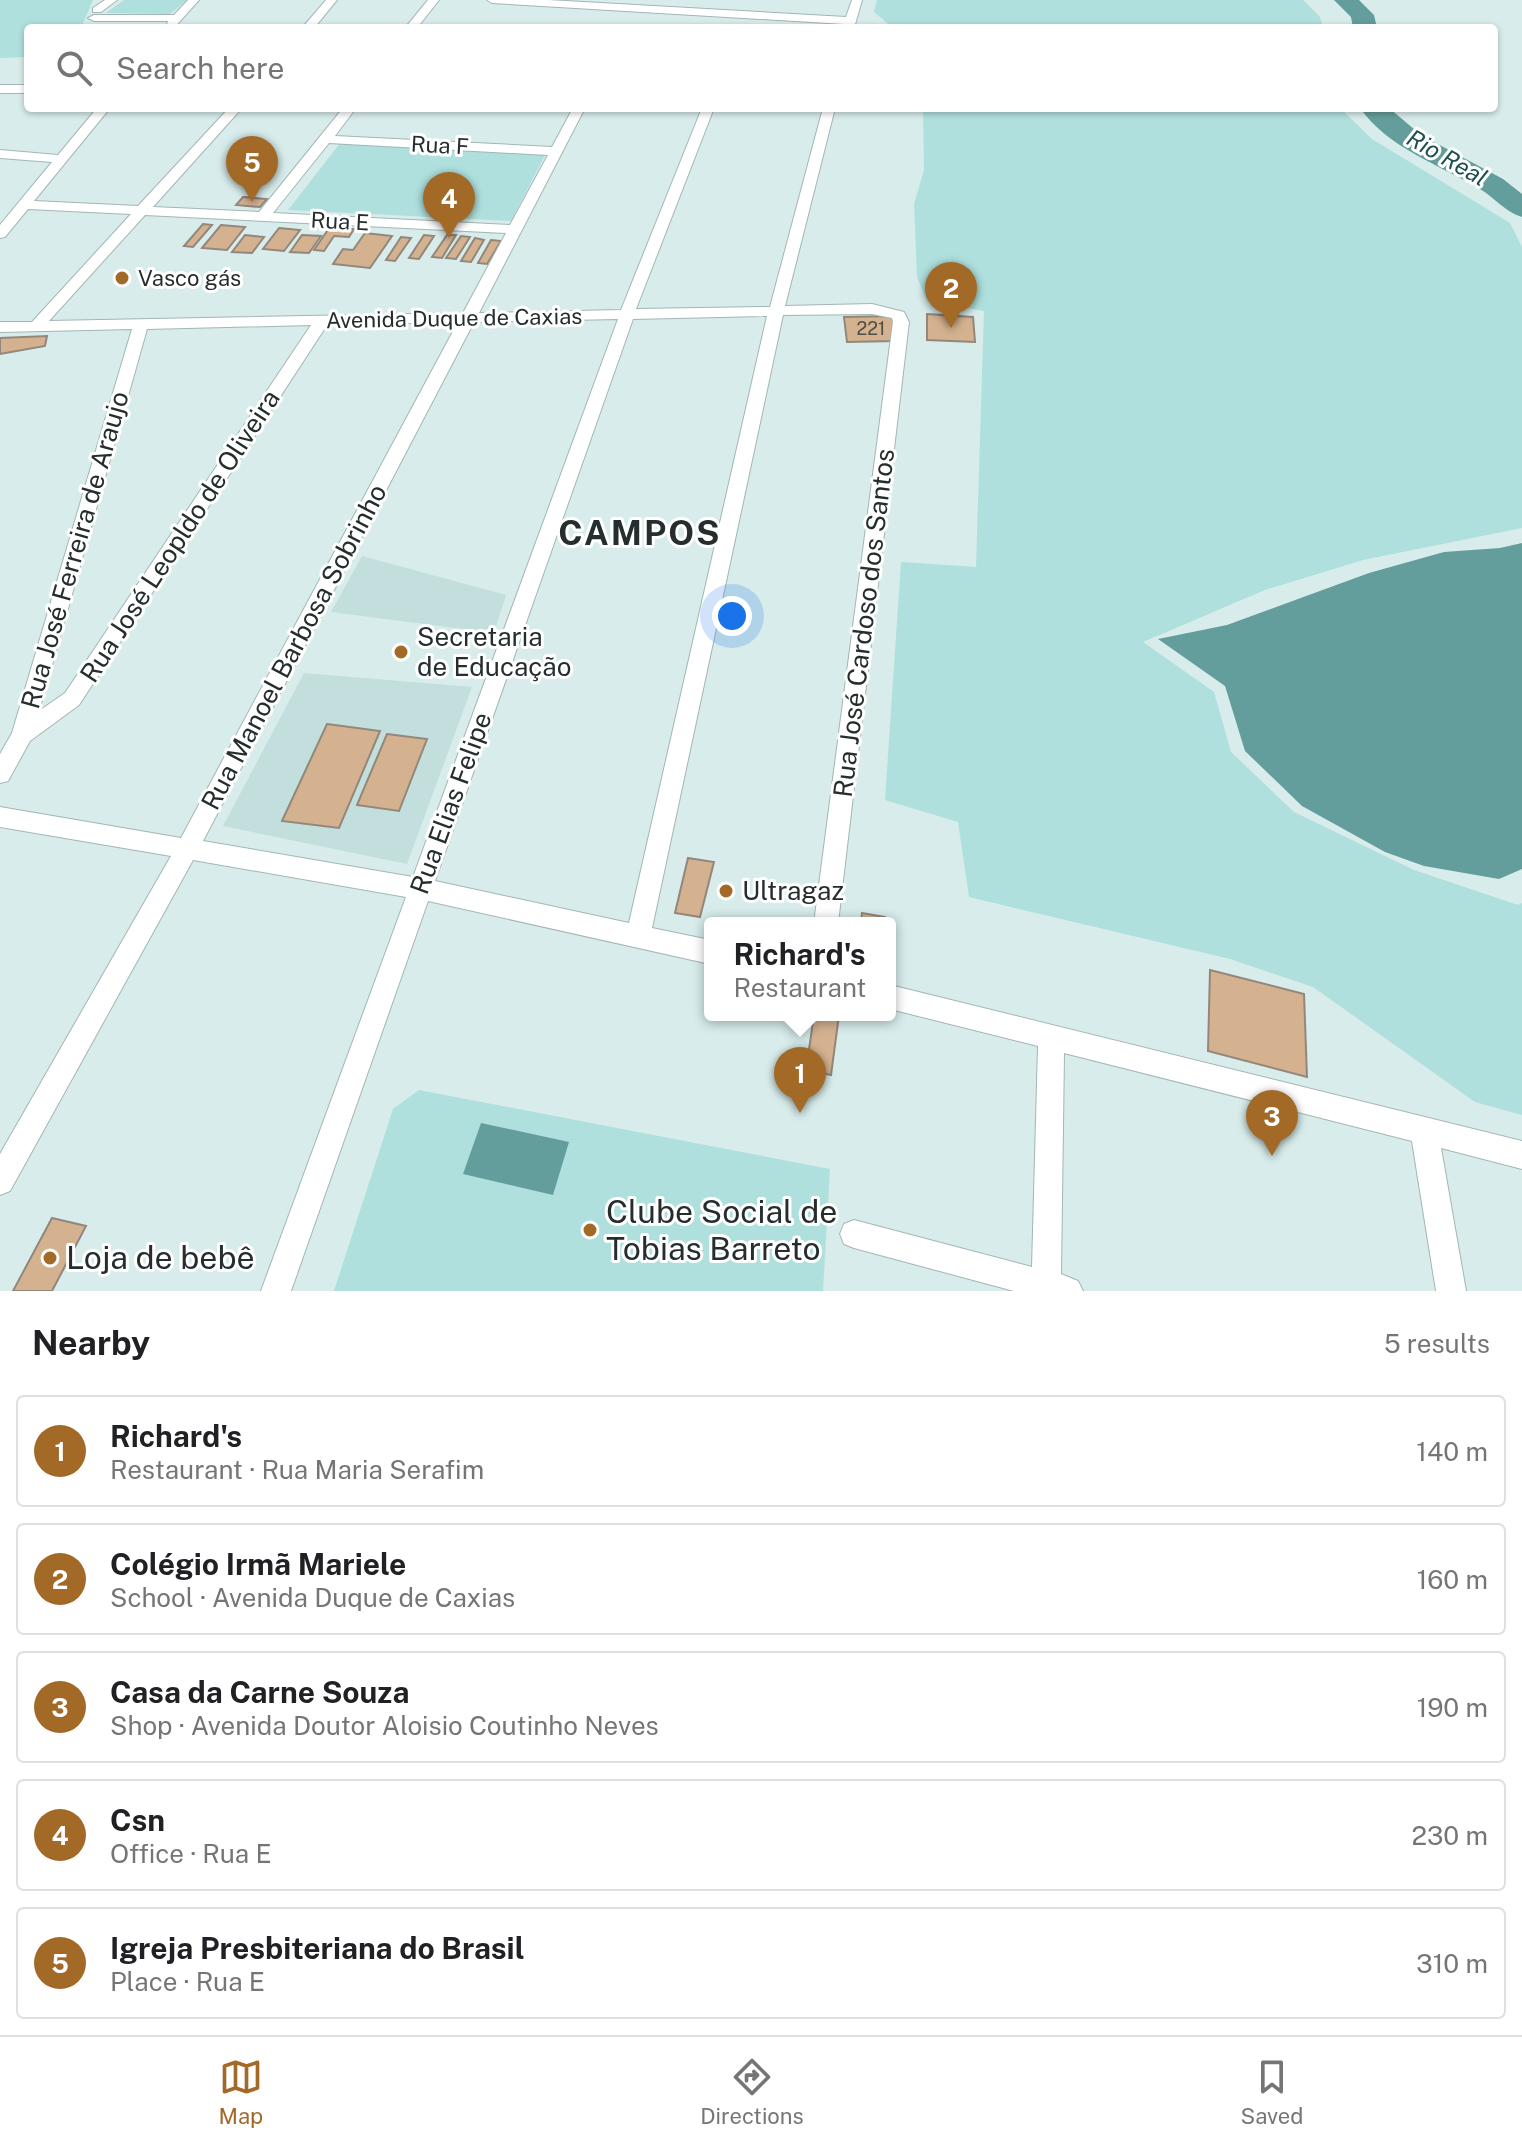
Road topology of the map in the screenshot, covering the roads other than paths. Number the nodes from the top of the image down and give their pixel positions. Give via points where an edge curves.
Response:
1 (112, 0) edge
2 (194, 0) edge
3 (332, 0) edge
4 (434, 0) edge
5 (492, 0) edge
6 (751, 0) edge
7 (857, 0) edge
8 (562, 2) edge
9 (95, 14) edge
10 (745, 14) junction
11 (177, 18) junction
12 (172, 24) edge
13 (311, 24) edge
14 (414, 24) edge
15 (741, 24) edge
16 (840, 24) edge
17 (849, 24) edge
18 (0, 89) edge
19 (24, 89) edge
20 (101, 112) edge
21 (232, 112) edge
22 (347, 112) edge
23 (577, 112) edge
24 (706, 112) edge
25 (828, 112) edge
26 (325, 139) junction
27 (554, 151) junction
28 (0, 154) edge
29 (62, 159) junction
30 (23, 205) junction
31 (141, 212) junction
32 (263, 217) junction
33 (514, 229) junction
34 (0, 234) edge
35 (776, 311) junction
36 (627, 314) junction
37 (467, 316) junction
38 (322, 321) junction
39 (901, 322) joint
40 (141, 323) junction
41 (37, 325) junction
42 (0, 327) edge
43 (22, 735) junction
44 (0, 774) edge
45 (0, 817) edge
46 (186, 851) junction
47 (421, 889) junction
48 (827, 917) edge
49 (638, 935) junction
50 (704, 951) edge
51 (896, 999) edge
52 (1051, 1038) junction
53 (1424, 1129) junction
54 (1522, 1155) edge
55 (0, 1181) edge
56 (854, 1234) dead end
57 (1057, 1288) edge
58 (276, 1291) edge
59 (1451, 1291) edge

1 - 9 street
2 - 11 street
3 - 13 street
4 - 14 street
5 - 8 street
6 - 10 street
7 - 17 street
8 - 10 street
9 - 11 street
10 - 15 street
10 - 16 street
11 - 12 street
18 - 19 street
20 - 29 street
21 - 31 street
22 - 26 street
23 - 27 street, Rua Manoel Barbosa Sobrinho
24 - 36 street, Rua Elias Felipe
25 - 35 street
26 - 27 street, Rua F
26 - 32 street
27 - 33 street, Rua Manoel Barbosa Sobrinho
28 - 29 street
29 - 30 street
30 - 31 street, Rua E
30 - 34 street
31 - 32 street, Rua E
31 - 41 street
32 - 33 street, Rua E
33 - 37 street, Rua Manoel Barbosa Sobrinho
35 - 36 street, Avenida Duque de Caxias
35 - 39 street, Avenida Duque de Caxias via 888,310
35 - 49 street
36 - 37 street, Avenida Duque de Caxias
36 - 47 street, Rua Elias Felipe
37 - 38 street, Avenida Duque de Caxias
37 - 46 street, Rua Manoel Barbosa Sobrinho
38 - 40 street, Avenida Duque de Caxias
38 - 43 street, Rua José Leopldo de Oliveira via 72,699
39 - 48 street, Rua José Cardoso dos Santos
40 - 41 street, Avenida Duque de Caxias
40 - 43 street, Rua José Ferreira de Araujo
41 - 42 street, Avenida Duque de Caxias
43 - 44 street, Rua José Ferreira de Araujo
45 - 46 street
46 - 47 street
46 - 55 street, Rua Manoel Barbosa Sobrinho
47 - 49 street
47 - 58 street, Rua Elias Felipe
49 - 50 street
51 - 52 street
52 - 53 street
52 - 57 street
53 - 54 street
53 - 59 street
56 - 57 street

